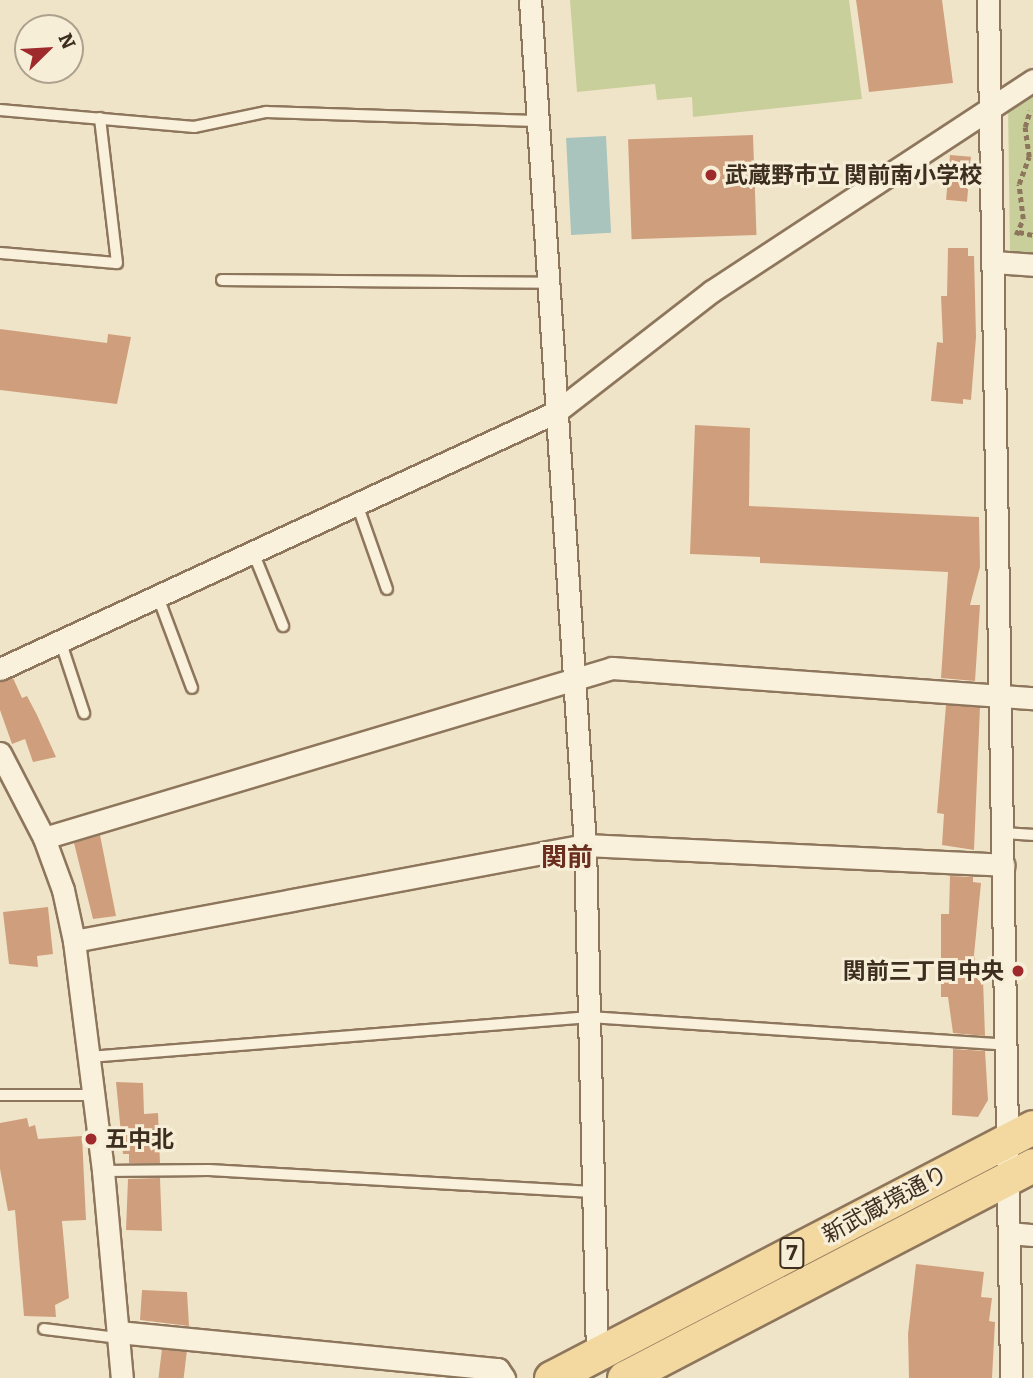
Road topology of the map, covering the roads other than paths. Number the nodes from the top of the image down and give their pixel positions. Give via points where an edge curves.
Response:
1 (530, 0) edge
2 (988, 0) edge
3 (1033, 80) edge
4 (990, 107) junction
5 (0, 110) edge
6 (100, 118) junction
7 (536, 121) junction
8 (0, 253) edge
9 (993, 262) junction
10 (1033, 265) edge
11 (222, 280) dead end
12 (545, 283) junction
13 (556, 412) junction
14 (356, 503) junction
15 (253, 552) junction
16 (387, 589) dead end
17 (158, 597) junction
18 (283, 625) dead end
19 (61, 643) junction
20 (0, 669) edge
21 (575, 677) junction
22 (192, 688) dead end
23 (1003, 696) junction
24 (1033, 698) edge
25 (84, 713) dead end
26 (0, 753) edge
27 (1004, 833) junction
28 (1033, 835) edge
29 (44, 838) junction
30 (585, 845) junction
31 (1004, 865) junction
32 (74, 941) junction
33 (590, 1017) junction
34 (1007, 1045) junction
35 (89, 1056) junction
36 (0, 1095) edge
37 (94, 1095) junction
38 (1020, 1134) edge
39 (103, 1171) junction
40 (1020, 1171) edge
41 (592, 1192) junction
42 (1009, 1233) junction
43 (1033, 1235) edge
44 (44, 1329) dead end
45 (118, 1335) junction
46 (597, 1354) junction
47 (122, 1378) edge
48 (504, 1378) edge
49 (551, 1378) edge
50 (624, 1378) edge
51 (1011, 1378) edge

1 - 7 street
2 - 4 street
3 - 4 street
4 - 9 street
4 - 13 street via 712,291
5 - 6 lane
6 - 7 lane via 194,127 266,111
6 - 8 lane via 117,264
7 - 12 street
9 - 10 street
9 - 23 street
11 - 12 lane
12 - 13 street
13 - 14 street
13 - 21 street
14 - 15 street
14 - 16 lane
15 - 17 street
15 - 18 lane
17 - 19 street
17 - 22 lane
19 - 20 street
19 - 25 lane
21 - 23 street via 612,668
21 - 29 street
21 - 30 street
23 - 24 street
23 - 27 street
26 - 29 street
27 - 28 lane
27 - 31 street
29 - 32 street via 63,890
30 - 31 street
30 - 32 street
30 - 33 street
31 - 34 street
32 - 35 street
33 - 34 lane
33 - 35 lane
33 - 41 street
34 - 38 street
35 - 37 street
36 - 37 lane
37 - 39 street
38 - 40 street
38 - 46 main road, 新武蔵境通り / 7
39 - 41 lane via 264,1172
39 - 45 street
40 - 42 street
40 - 50 main road, 新武蔵境通り / 7
41 - 46 street
42 - 43 street
42 - 51 street
44 - 45 lane
45 - 47 street
45 - 48 street via 498,1369
46 - 49 main road, 新武蔵境通り / 7

